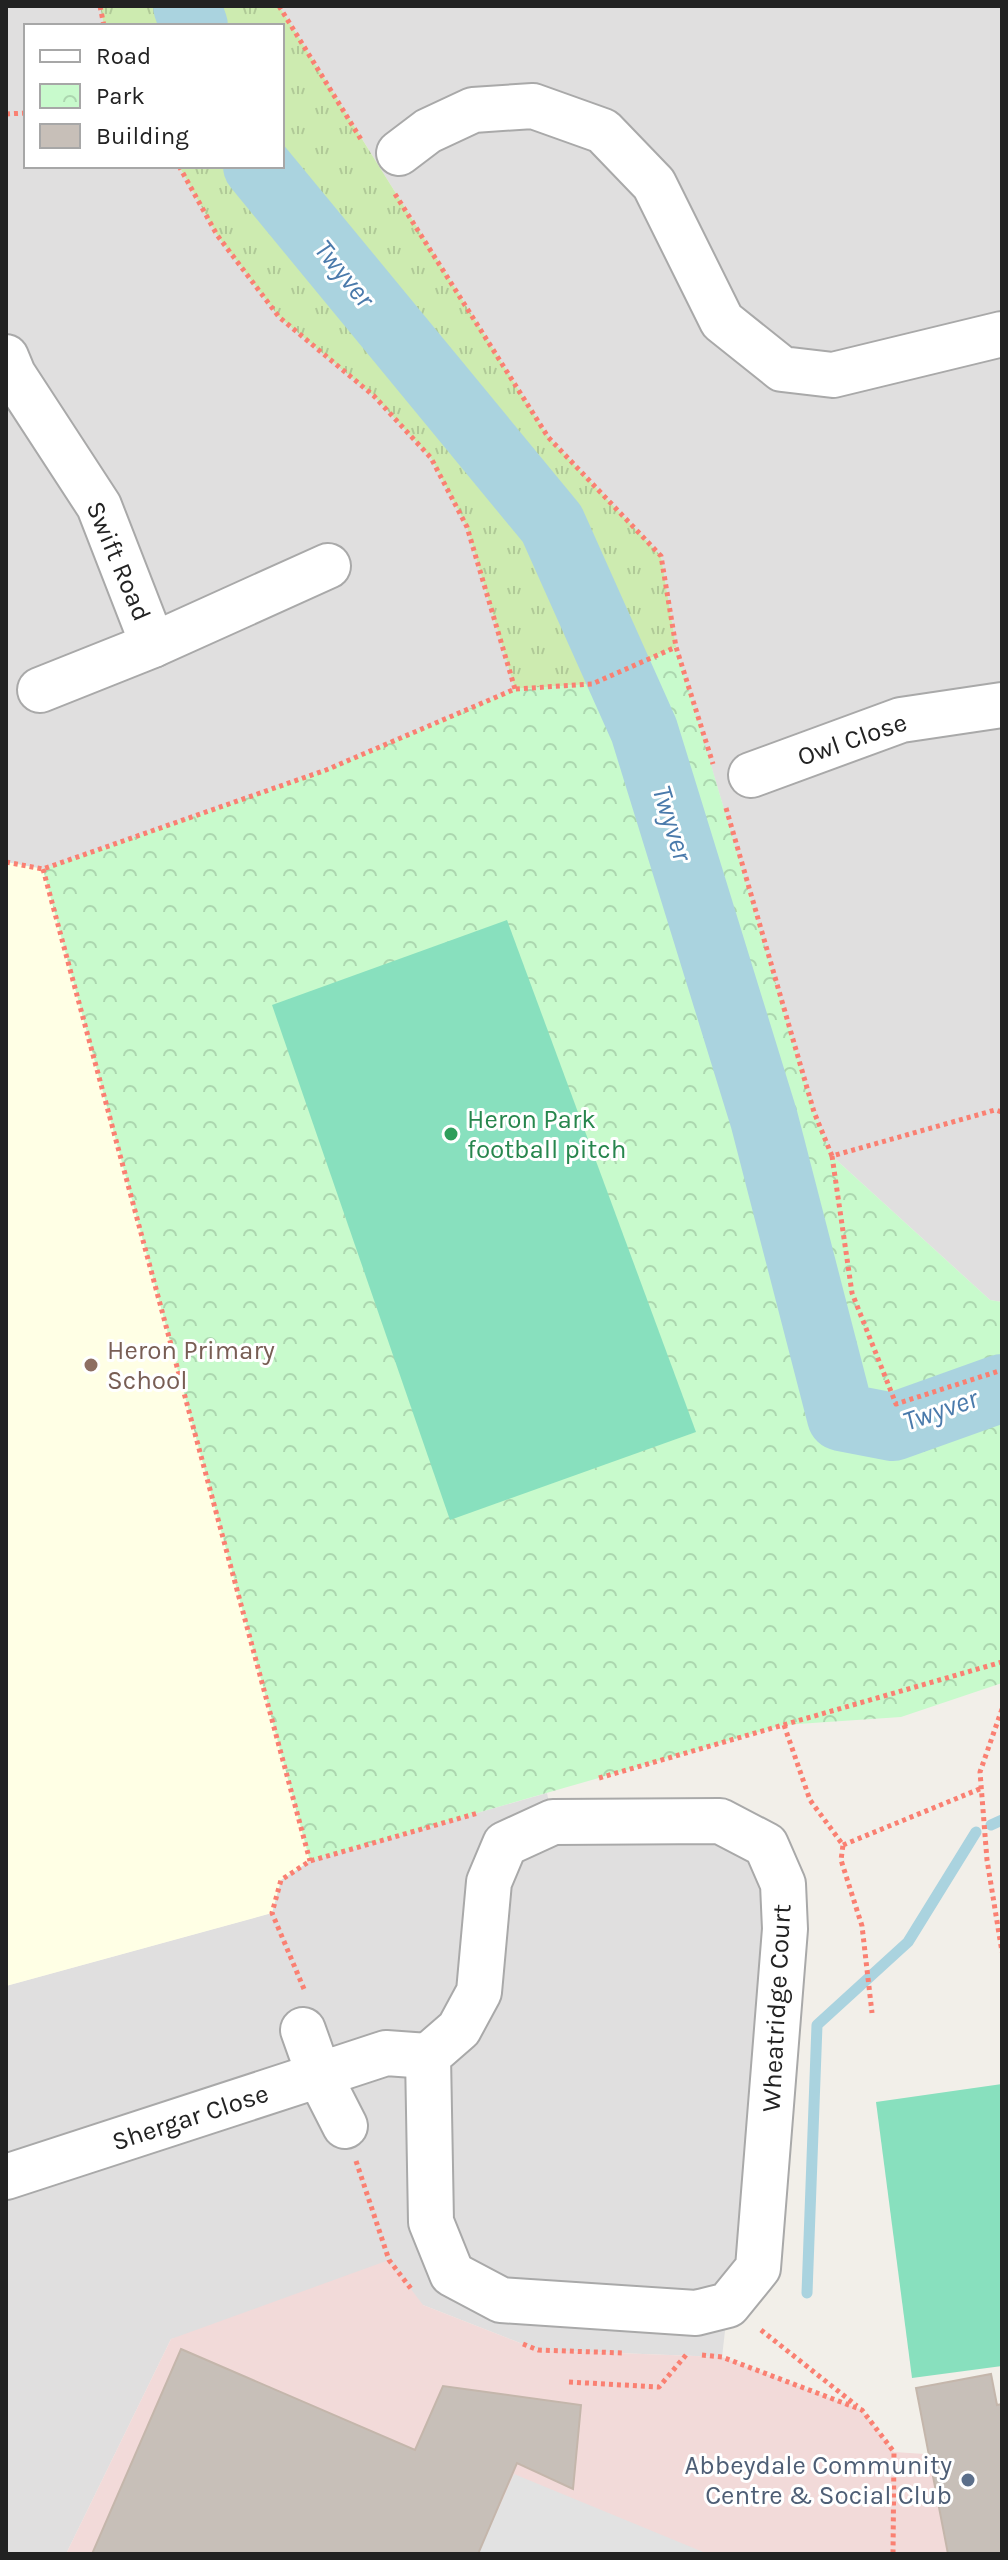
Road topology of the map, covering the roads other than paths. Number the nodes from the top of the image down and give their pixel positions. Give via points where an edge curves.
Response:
1 (387, 165) road end
2 (1002, 334) edge
3 (6, 357) edge
4 (328, 566) dead end
5 (153, 645) junction
6 (40, 690) dead end
7 (1002, 705) edge
8 (729, 778) road end
9 (304, 2011) road end
10 (428, 2056) junction
11 (319, 2075) junction
12 (345, 2126) dead end
13 (6, 2177) edge

1 - 2 street via 428,131 473,110 533,106 603,131 654,184 722,321 782,369 833,375
3 - 5 street, Swift Road via 99,506
4 - 5 street, Swift Road
5 - 6 street
7 - 8 street, Owl Close via 901,720 808,772
9 - 11 street
10 - 10 street, Wheatridge Court via 431,2222 452,2274 501,2300 696,2313 728,2305 758,2268 783,1960 783,1884 766,1845 720,1821 553,1822 505,1844 489,1882 479,1992 459,2029
10 - 11 street, Shergar Close via 386,2053
11 - 12 street
11 - 13 street, Shergar Close

